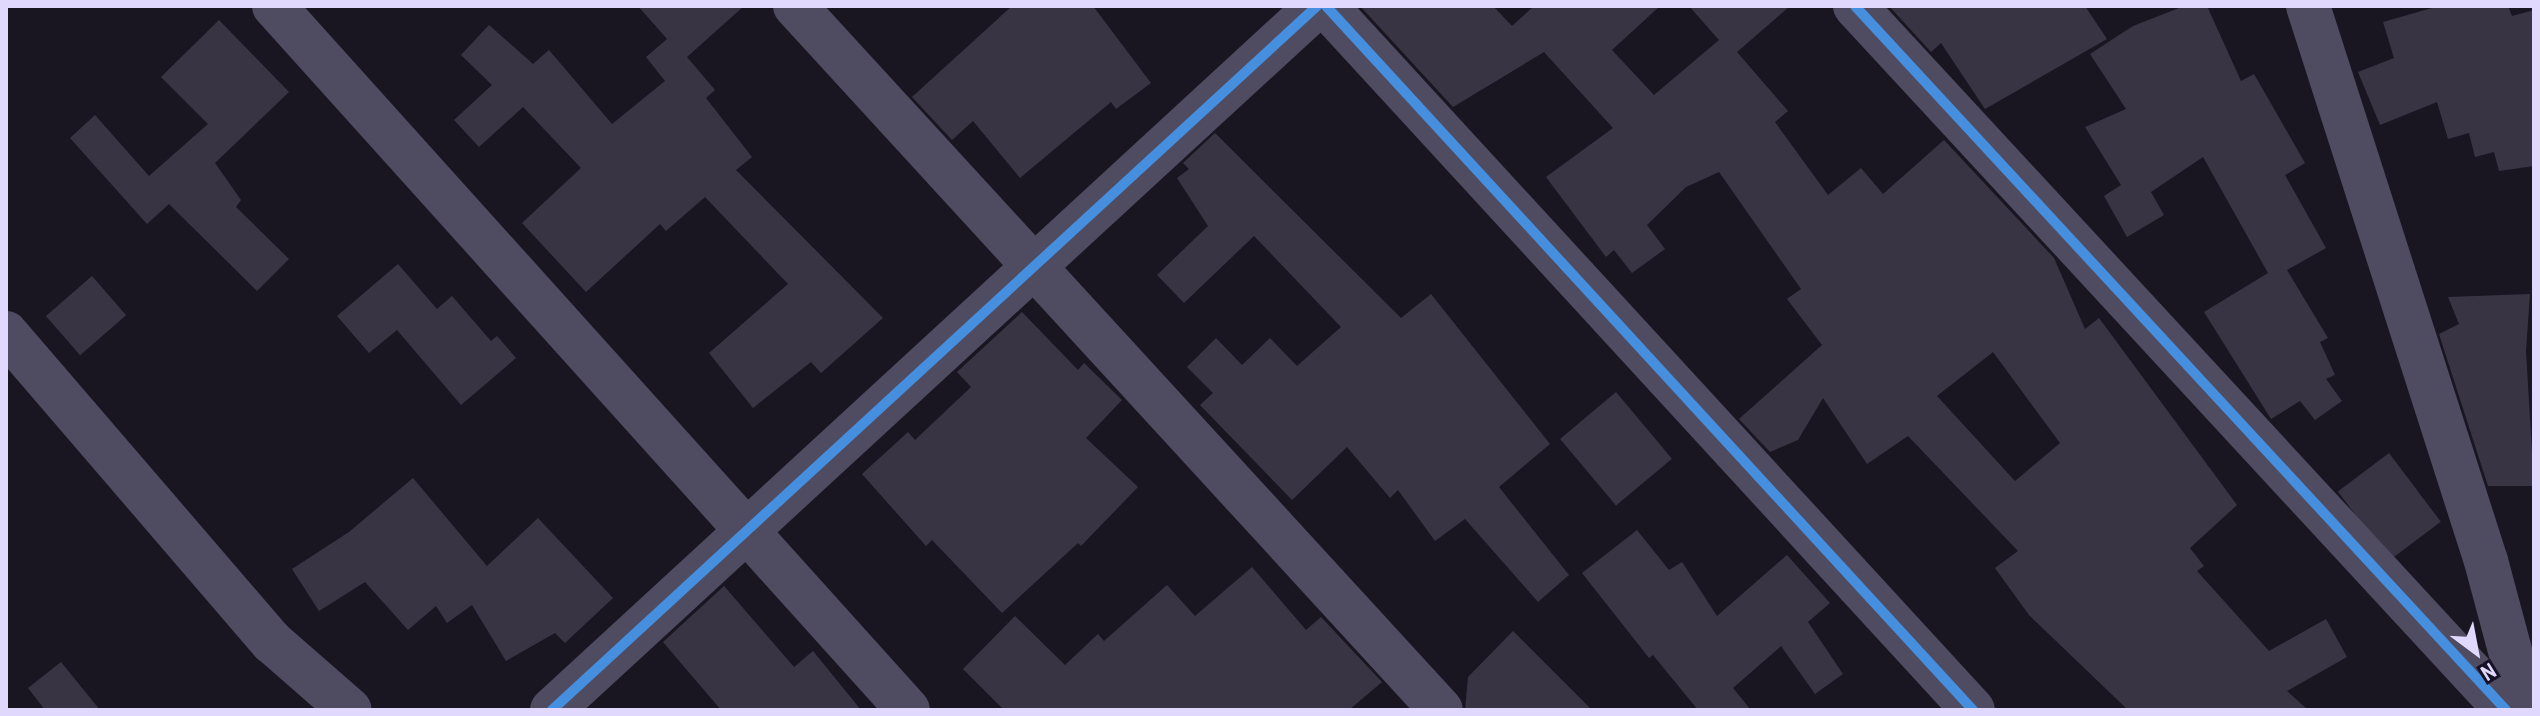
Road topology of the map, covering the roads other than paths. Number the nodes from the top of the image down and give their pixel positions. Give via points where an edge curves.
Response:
1 (274, 6) edge
2 (795, 6) edge
3 (1317, 6) edge
4 (1326, 6) edge
5 (1855, 6) edge
6 (2308, 6) edge
7 (1033, 263) junction
8 (6, 333) edge
9 (746, 535) junction
10 (350, 710) edge
11 (552, 710) edge
12 (908, 710) edge
13 (1441, 710) edge
14 (1973, 710) edge
15 (2506, 710) edge
16 (2526, 710) edge

1 - 9 street
2 - 7 street
3 - 7 street
4 - 14 street
5 - 15 street
6 - 16 street via 2486,561
7 - 9 street
7 - 13 street
8 - 10 street via 272,642
9 - 11 street
9 - 12 street

